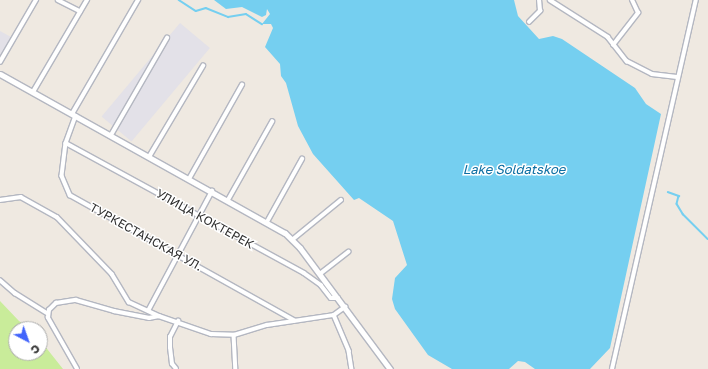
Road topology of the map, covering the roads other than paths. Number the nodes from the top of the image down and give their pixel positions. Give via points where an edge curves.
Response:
1 (36, 0) edge
2 (58, 0) edge
3 (87, 0) edge
4 (138, 0) edge
5 (539, 0) edge
6 (550, 0) edge
7 (632, 0) edge
8 (696, 0) edge
9 (80, 11) junction
10 (529, 22) dead end
11 (168, 38) dead end
12 (613, 45) junction
13 (0, 62) edge
14 (203, 66) dead end
15 (0, 74) edge
16 (677, 77) junction
17 (242, 84) dead end
18 (33, 92) junction
19 (74, 115) junction
20 (272, 122) dead end
21 (111, 136) junction
22 (66, 143) junction
23 (150, 157) junction
24 (302, 159) dead end
25 (189, 179) junction
26 (212, 191) junction
27 (0, 200) edge
28 (228, 200) junction
29 (341, 200) dead end
30 (198, 215) junction
31 (266, 222) junction
32 (292, 240) junction
33 (348, 252) dead end
34 (177, 254) junction
35 (320, 274) junction
36 (0, 280) edge
37 (338, 298) junction
38 (345, 307) junction
39 (148, 311) junction
40 (48, 314) junction
41 (334, 314) junction
42 (159, 316) junction
43 (178, 320) junction
44 (294, 320) junction
45 (234, 335) junction
46 (77, 369) edge
47 (176, 369) edge
48 (236, 369) edge
49 (352, 369) edge
50 (390, 369) edge
51 (612, 369) edge

1 - 13 street
2 - 9 street
3 - 9 street
4 - 19 street, ТУРКЕСТАНСКАЯ УЛ.
5 - 10 street via 540,11
6 - 12 street via 594,27
7 - 12 street via 638,13
8 - 16 street
9 - 18 street
11 - 21 street
12 - 16 street via 627,61 639,68 652,74
14 - 23 street
15 - 18 main road
16 - 51 street
17 - 25 street
18 - 19 main road
19 - 21 main road
19 - 22 street, ТУРКЕСТАНСКАЯ УЛ.
20 - 28 street
21 - 23 main road
22 - 30 street, УЛИЦА КОКТЕРЕК
22 - 34 street, ТУРКЕСТАНСКАЯ УЛ. via 62,176 70,195
23 - 25 main road
24 - 31 street
25 - 26 main road
26 - 28 main road
26 - 30 street
27 - 39 street via 21,197 56,217 112,274 127,300
28 - 31 main road
29 - 32 street
30 - 34 street
30 - 37 street, УЛИЦА КОКТЕРЕК via 304,273 321,285 331,298
31 - 32 main road
32 - 35 main road
33 - 35 street
34 - 39 street
34 - 44 street, ТУРКЕСТАНСКАЯ УЛ.
35 - 37 main road
36 - 40 street via 15,294
37 - 38 main road
38 - 41 street
38 - 50 main road
39 - 42 street
40 - 42 street via 56,304 68,299 139,316
40 - 46 street
41 - 44 street
41 - 49 street via 349,351
42 - 43 street
43 - 45 street via 211,334
43 - 47 street via 170,337 172,364
44 - 45 street
45 - 48 street

